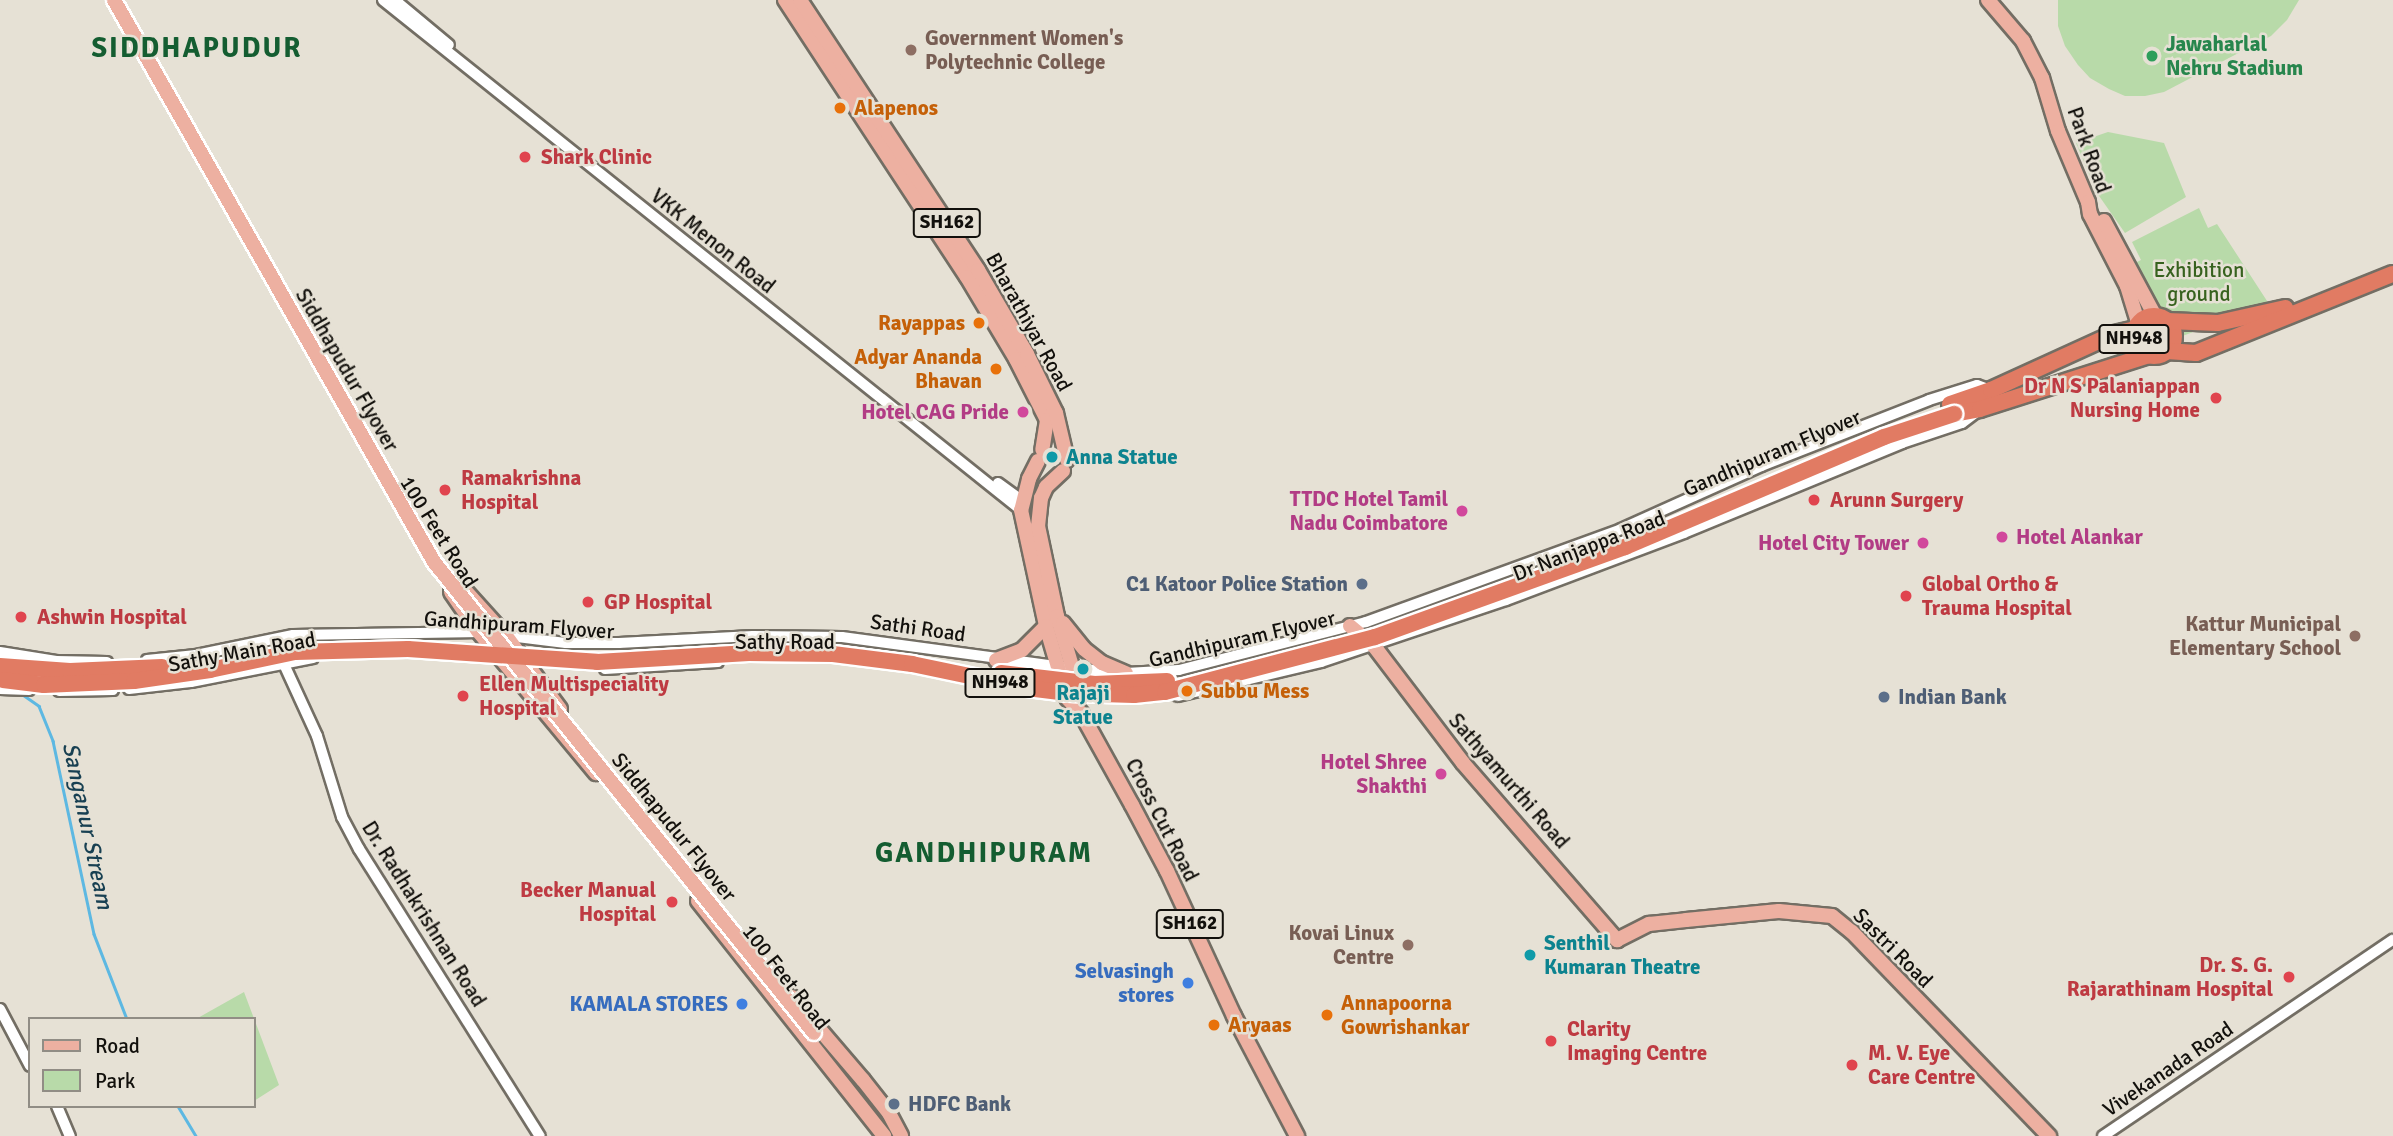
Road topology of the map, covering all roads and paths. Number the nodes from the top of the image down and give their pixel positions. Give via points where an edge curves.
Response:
1 (108, 0) edge
2 (116, 0) edge
3 (383, 0) edge
4 (395, 0) edge
5 (785, 0) edge
6 (800, 0) edge
7 (1988, 0) edge
8 (2088, 202) junction
9 (2393, 264) edge
10 (2393, 274) edge
11 (2300, 307) junction
12 (2161, 318) junction
13 (2136, 326) junction
14 (2167, 351) junction
15 (2149, 355) junction
16 (1991, 390) junction
17 (1952, 409) junction
18 (1980, 409) junction
19 (1040, 456) junction
20 (1065, 466) junction
21 (1022, 505) junction
22 (1051, 621) junction
23 (1350, 626) junction
24 (478, 631) junction
25 (506, 636) junction
26 (1374, 646) junction
27 (500, 659) junction
28 (996, 660) junction
29 (283, 662) junction
30 (527, 663) junction
31 (1056, 666) junction
32 (1072, 668) junction
33 (3, 673) edge
34 (1126, 673) junction
35 (1077, 704) junction
36 (1617, 940) joint
37 (2393, 940) edge
38 (0, 1009) edge
39 (814, 1033) junction
40 (28, 1062) edge
41 (58, 1108) edge
42 (893, 1135) edge
43 (70, 1136) edge
44 (540, 1136) edge
45 (1297, 1136) edge
46 (2049, 1136) edge
47 (2104, 1136) edge

1 - 24 main road, 100 Feet Road via 417,543
2 - 25 main road, 100 Feet Road via 426,542
2 - 39 main road, Siddhapudur Flyover, bridge via 434,562
3 - 21 street, VKK Menon Road
4 - 21 street, VKK Menon Road
5 - 19 main road, Bharathiyar Road / SH162 via 967,276 1016,359 1047,420
6 - 20 main road, Bharathiyar Road / SH162 via 978,270 1027,354 1056,413
7 - 8 main road, Park Road via 2023,41 2042,78 2057,131
8 - 12 main road via 2098,209
8 - 13 main road, Park Road via 2127,286
9 - 11 highway, NH948
10 - 11 highway, NH948
11 - 12 highway, NH948 via 2231,321
11 - 14 highway, NH948 via 2196,352
12 - 13 highway, NH948
12 - 14 highway, NH948 via 2174,332
13 - 15 highway, NH948 via 2138,348
13 - 16 highway, Dr Nanjappa Road / NH948
14 - 15 highway, NH948
15 - 18 highway, Dr Nanjappa Road / NH948
16 - 17 highway, Gandhipuram Flyover / NH948
16 - 23 street, Dr Nanjappa Road via 1977,385 1929,400 1761,466 1621,529
17 - 18 highway, Gandhipuram Flyover / NH948
17 - 33 highway, Gandhipuram Flyover / NH948, bridge via 1625,547 1375,637 1165,692 1068,693 833,654 749,653 597,662 408,649 295,652 134,681 44,685
18 - 26 street, Dr Nanjappa Road via 1962,423 1684,533
19 - 20 main road via 1047,474
19 - 20 main road via 1058,447
19 - 21 main road, SH162
20 - 22 main road, SH162 via 1041,498 1038,526
21 - 22 main road, SH162
22 - 28 main road via 1022,650
22 - 31 main road, SH162
22 - 32 main road, SH162
22 - 34 main road via 1102,663
23 - 26 main road, Sathyamurthi Road
23 - 34 street, Dr Nanjappa Road via 1179,670
24 - 25 street, Sathy Main Road
24 - 27 main road, 100 Feet Road
24 - 33 street, Sathy Main Road via 293,635 196,655 122,662 56,661
25 - 28 street, Sathi Road via 566,643 842,637
25 - 30 main road, 100 Feet Road
26 - 35 street, Dr Nanjappa Road via 1198,692 1129,703
26 - 36 main road, Sathyamurthi Road via 1448,743
27 - 29 street, Sathy Main Road via 360,656
27 - 30 street, Sathy Road
27 - 42 main road, 100 Feet Road
28 - 31 street, Sathi Road
29 - 33 street, Sathy Main Road via 191,682 75,692 37,690
29 - 44 street, Dr. Radhakrishnan Road via 317,736 342,817 359,849
30 - 35 street, Sathy Road via 621,669 757,657 836,661
30 - 42 main road, 100 Feet Road via 748,945 863,1080 888,1113
31 - 32 street, Sathi Road
31 - 35 main road, SH162
32 - 34 street, Dr Nanjappa Road
32 - 35 main road, SH162
35 - 45 main road, Cross Cut Road / SH162 via 1167,871 1228,1004
36 - 46 main road, Sastri Road via 1649,924 1779,912 1832,916
37 - 47 street, Vivekanada Road
38 - 40 street
39 - 42 main road, Siddhapudur Flyover
39 - 42 main road, Siddhapudur Flyover via 826,1041 886,1118
41 - 43 street

